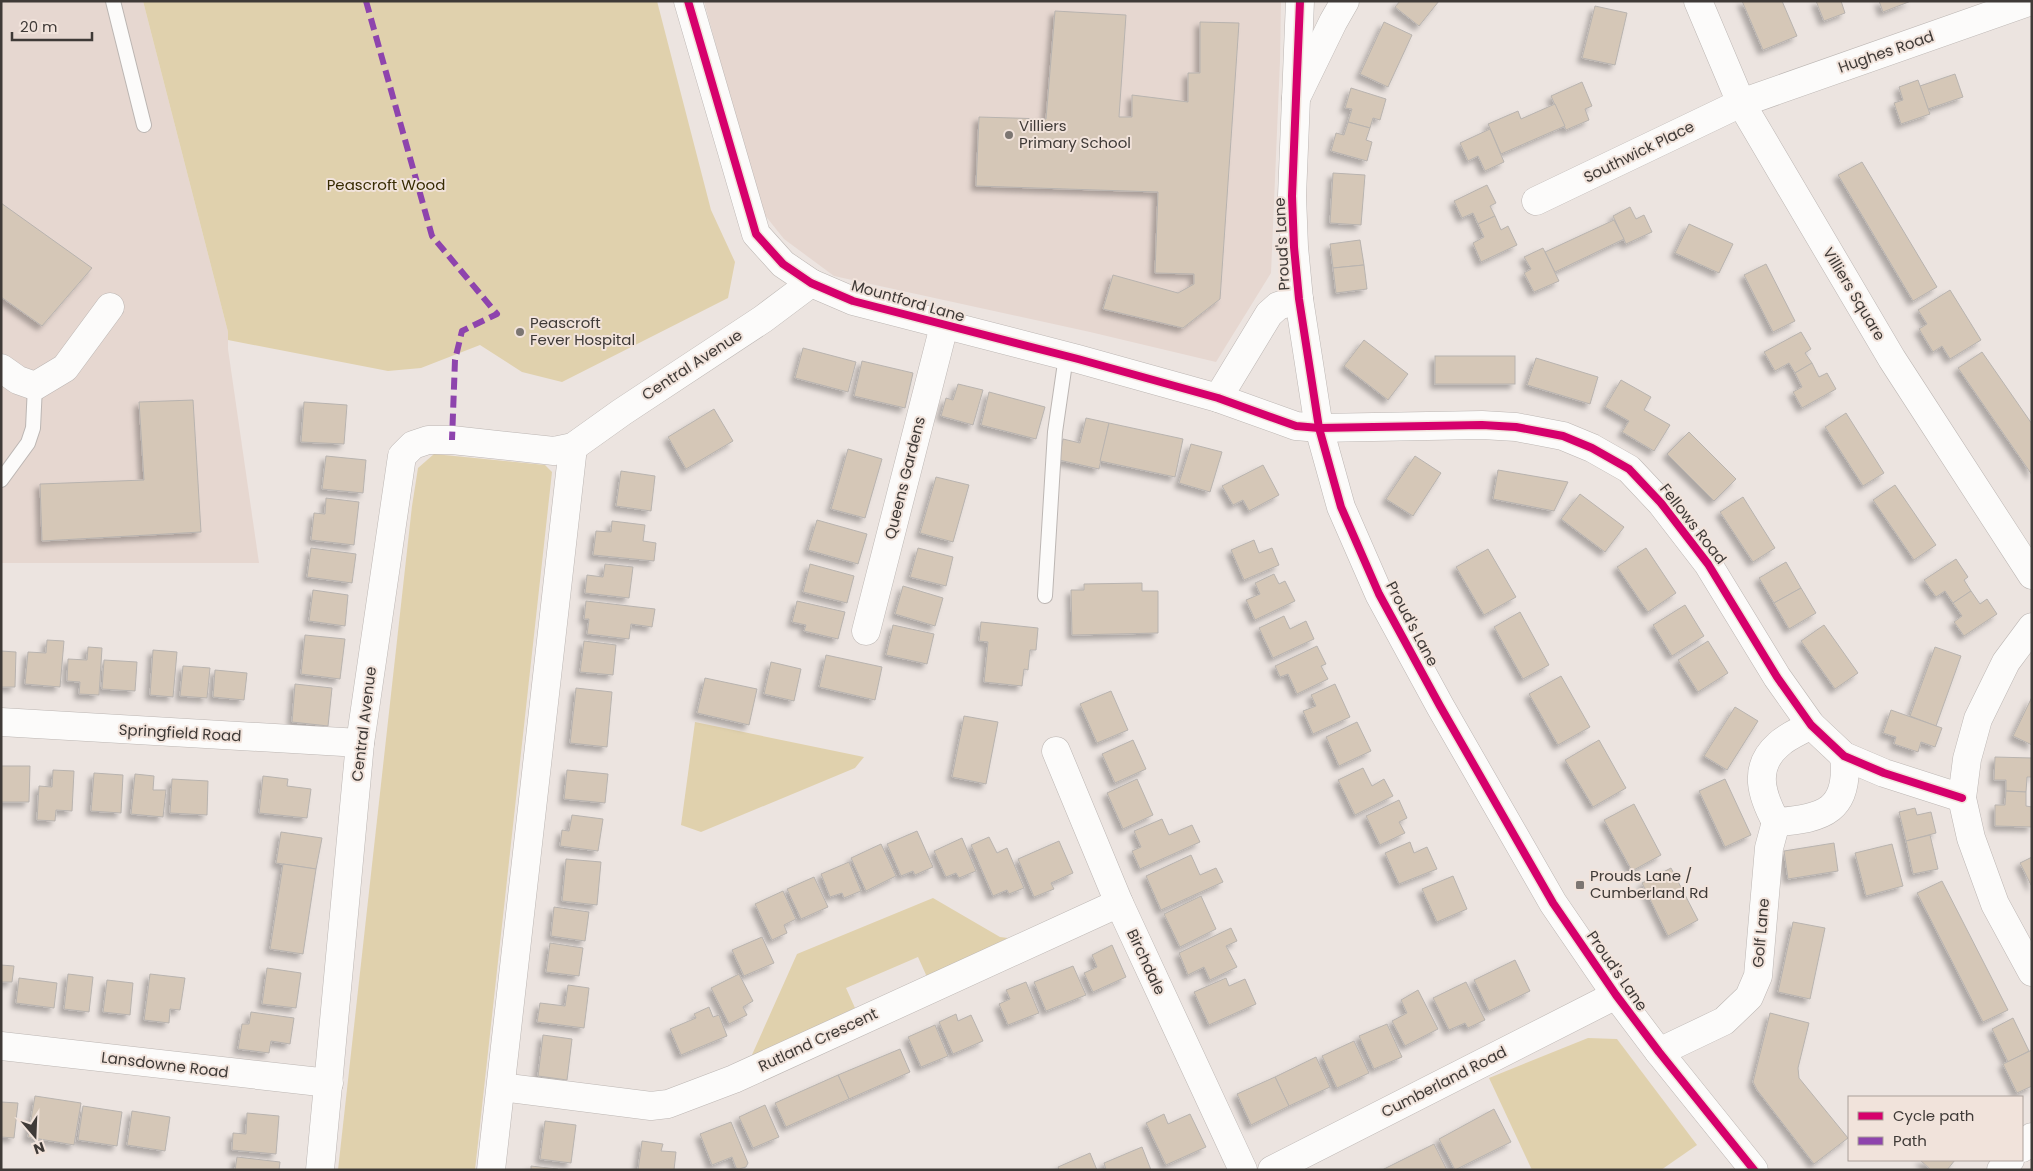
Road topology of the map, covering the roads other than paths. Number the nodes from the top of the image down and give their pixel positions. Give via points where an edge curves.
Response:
1 (113, 1) edge
2 (688, 1) edge
3 (1300, 1) edge
4 (1345, 1) edge
5 (1698, 1) edge
6 (2031, 1) edge
7 (1296, 98) junction
8 (1741, 103) junction
9 (144, 125) dead end
10 (1536, 201) dead end
11 (811, 283) junction
12 (1299, 299) junction
13 (110, 307) dead end
14 (944, 326) junction
15 (1066, 356) junction
16 (1, 368) edge
17 (35, 386) junction
18 (1218, 398) junction
19 (1319, 428) junction
20 (573, 447) junction
21 (1, 480) edge
22 (2032, 575) edge
23 (1044, 596) dead end
24 (2032, 626) edge
25 (866, 631) dead end
26 (1, 722) edge
27 (1811, 725) junction
28 (360, 743) junction
29 (1056, 751) dead end
30 (1844, 756) junction
31 (1962, 798) junction
32 (1776, 822) junction
33 (1119, 903) junction
34 (2032, 972) edge
35 (1616, 995) junction
36 (1, 1046) edge
37 (1659, 1052) junction
38 (329, 1084) junction
39 (501, 1087) junction
40 (2032, 1137) edge
41 (2023, 1147) edge
42 (320, 1170) edge
43 (491, 1170) edge
44 (1243, 1170) edge
45 (1272, 1170) edge
46 (1754, 1170) edge

1 - 9 lane
2 - 11 street, Mountford Lane via 756,234 782,264
3 - 7 street, Proud's Lane
4 - 7 street
5 - 8 street, Villiers Square
6 - 8 street, Hughes Road
7 - 12 street, Proud's Lane via 1292,196
8 - 10 street, Southwick Place
8 - 22 street, Villiers Square via 1892,359
11 - 14 street, Mountford Lane via 853,301
11 - 20 street, Central Avenue
12 - 18 street via 1278,306 1269,314
12 - 19 street, Proud's Lane
13 - 17 street via 65,368
14 - 15 street, Mountford Lane
14 - 25 street, Queens Gardens
15 - 18 street, Mountford Lane
15 - 23 lane via 1055,432
16 - 17 street via 18,380
17 - 21 lane via 33,428 28,443
18 - 19 street, Fellows Road via 1296,426
19 - 27 street, Fellows Road via 1516,427 1563,436 1629,469 1661,503 1708,564 1777,677
19 - 35 street, Proud's Lane via 1342,507 1379,594 1553,903
20 - 28 street, Central Avenue via 554,451 428,440 413,445 402,456
20 - 39 street
24 - 31 street via 2006,662 1978,719 1967,759
26 - 28 street, Springfield Road
27 - 30 street, Fellows Road
27 - 32 street via 1778,744 1762,769 1765,802
28 - 38 street, Central Avenue
29 - 33 street, Birchdale
30 - 31 street, Fellows Road via 1884,773
30 - 32 street via 1844,786 1835,804 1802,820
31 - 34 street via 1971,838 1995,904
32 - 37 street, Golf Lane via 1769,848 1758,976 1749,997 1724,1021
33 - 39 street, Rutland Crescent via 743,1074 668,1104 652,1106
33 - 44 street, Birchdale
35 - 37 street, Proud's Lane
35 - 45 street, Cumberland Road
36 - 38 street, Lansdowne Road
37 - 46 street, Proud's Lane
38 - 42 street, Central Avenue
39 - 43 street
40 - 41 street

